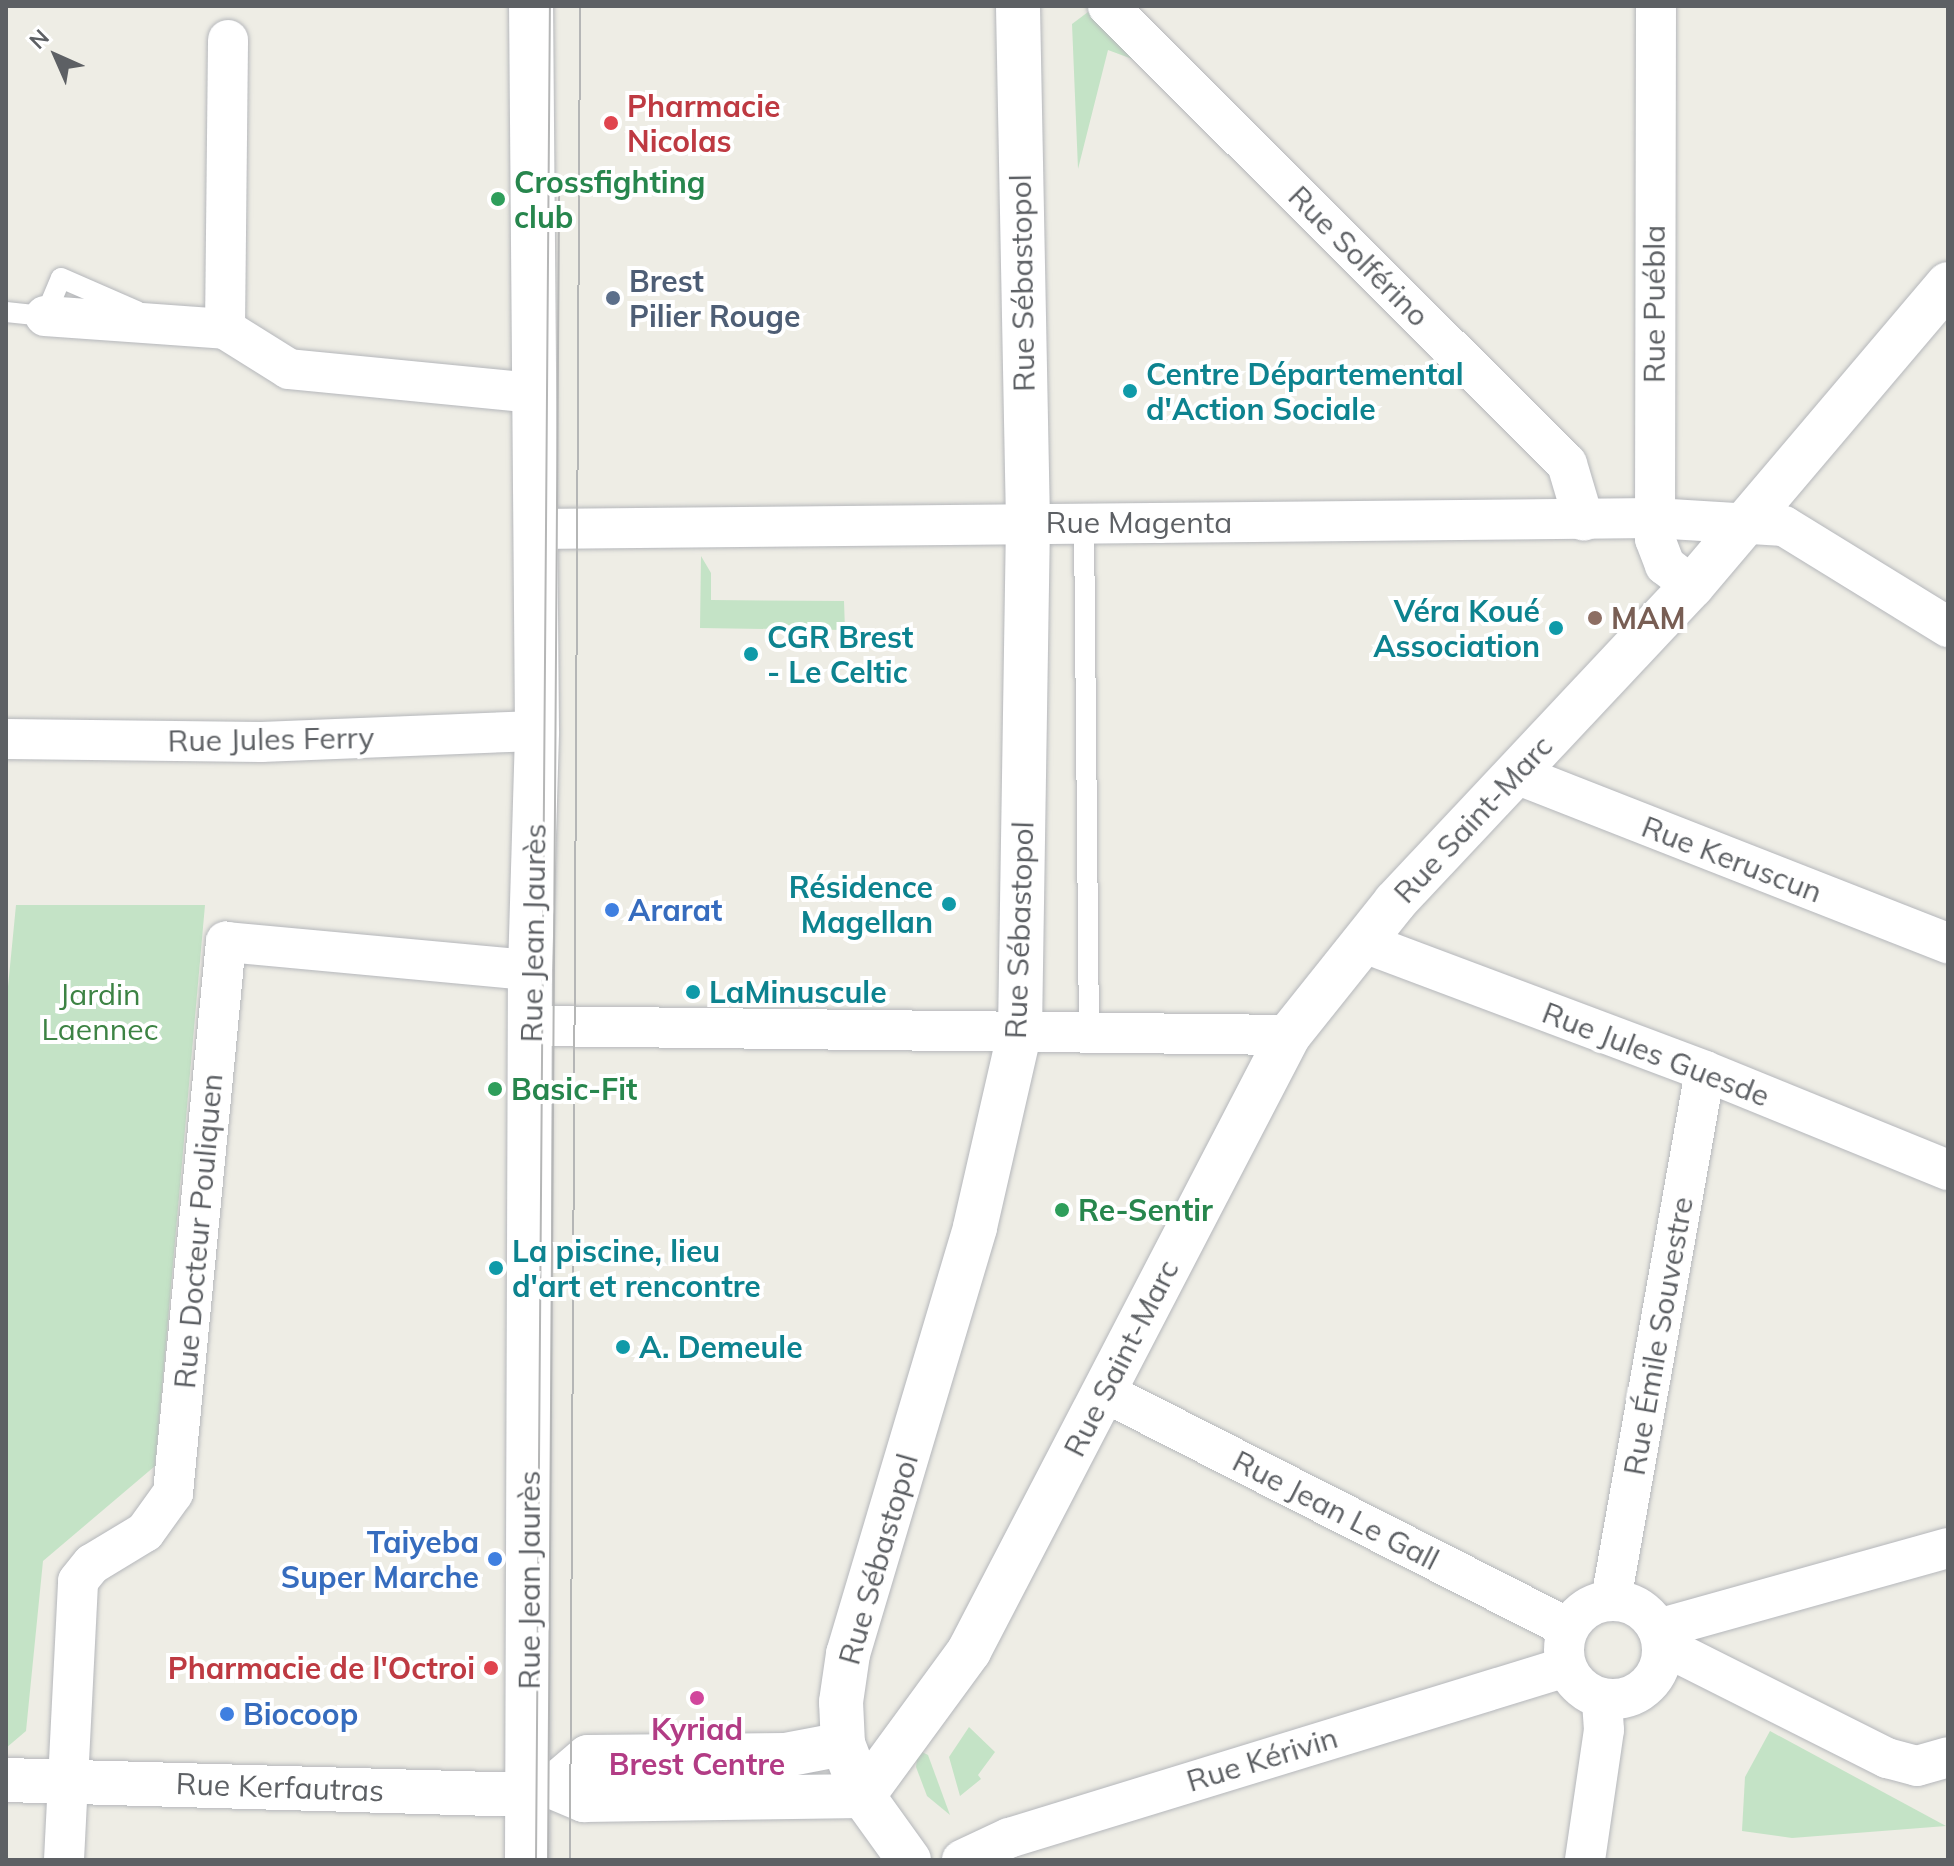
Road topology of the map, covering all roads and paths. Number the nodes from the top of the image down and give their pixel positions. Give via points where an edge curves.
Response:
1 (531, 6) edge
2 (1018, 6) edge
3 (1108, 6) edge
4 (1656, 6) edge
5 (228, 40) dead end
6 (1948, 284) edge
7 (137, 311) dead end
8 (6, 312) edge
9 (45, 316) junction
10 (225, 329) junction
11 (533, 393) junction
12 (1654, 518) junction
13 (1584, 521) junction
14 (1028, 523) junction
15 (1084, 523) junction
16 (1743, 524) junction
17 (535, 529) junction
18 (1692, 586) junction
19 (1948, 627) edge
20 (537, 731) junction
21 (6, 739) edge
22 (1516, 774) junction
23 (1362, 942) junction
24 (1948, 943) edge
25 (530, 970) junction
26 (532, 1026) junction
27 (1020, 1031) junction
28 (1089, 1032) junction
29 (1289, 1035) junction
30 (1705, 1071) junction
31 (1948, 1170) edge
32 (1104, 1392) junction
33 (1948, 1548) edge
34 (1611, 1600) junction
35 (1568, 1628) junction
36 (1660, 1637) junction
37 (1566, 1667) junction
38 (1602, 1698) junction
39 (843, 1744) junction
40 (1948, 1757) edge
41 (6, 1780) edge
42 (65, 1781) junction
43 (540, 1791) junction
44 (863, 1796) junction
45 (64, 1860) edge
46 (527, 1860) edge
47 (909, 1860) edge
48 (962, 1860) edge
49 (1585, 1860) edge

1 - 11 street, Rue Jean Jaurès via 529,234 537,271
2 - 14 street, Rue Sébastopol
3 - 13 street, Rue Solférino via 1567,464
4 - 12 street, Rue Puébla
5 - 10 street
6 - 16 street, Rue Saint-Marc
7 - 9 lane via 61,278
8 - 9 lane
9 - 10 street
10 - 11 street via 289,369
11 - 17 street, Rue Jean Jaurès
12 - 13 street, Rue Magenta
12 - 16 street, Rue Magenta
12 - 18 street, Rue Puébla via 1665,565
13 - 15 street, Rue Magenta
14 - 15 street, Rue Magenta
14 - 17 street, Rue Magenta
14 - 27 street, Rue Sébastopol
15 - 28 lane
16 - 18 street, Rue Saint-Marc
16 - 19 street, Rue Magenta via 1784,526
17 - 20 street, Rue Jean Jaurès
18 - 22 street, Rue Saint-Marc
20 - 21 street, Rue Jules Ferry via 261,742
20 - 25 street, Rue Jean Jaurès
22 - 23 street, Rue Saint-Marc
22 - 24 street, Rue Keruscun
23 - 29 street, Rue Saint-Marc
23 - 30 street, Rue Jules Guesde
25 - 26 street, Rue Jean Jaurès
25 - 42 street, Rue Docteur Pouliquen via 226,942 173,1493 145,1532 92,1564 78,1581
26 - 27 street
26 - 43 street, Rue Jean Jaurès
27 - 28 street
27 - 39 street, Rue Sébastopol via 975,1227 848,1654 841,1702
28 - 29 street
29 - 32 street, Rue Saint-Marc
30 - 31 street, Rue Jules Guesde
30 - 34 street, Rue Émile Souvestre
32 - 35 street, Rue Jean Le Gall
32 - 44 street, Rue Saint-Marc via 969,1651
33 - 36 street
34 - 35 street via 1594,1604
34 - 36 street via 1639,1607
35 - 37 street via 1563,1647
36 - 38 street via 1661,1660 1646,1686 1619,1699
36 - 40 street via 1887,1758 1917,1766
37 - 38 street via 1588,1693
37 - 48 street, Rue Kérivin via 1009,1838
38 - 49 street via 1604,1730
39 - 43 street via 786,1755 588,1757
39 - 44 street, Rue Sébastopol
41 - 42 street, Rue Kerfautras
42 - 43 street, Rue Kerfautras
42 - 45 street
43 - 44 street via 584,1800
43 - 46 street, Rue Jean Jaurès
44 - 47 street, Rue Sébastopol

